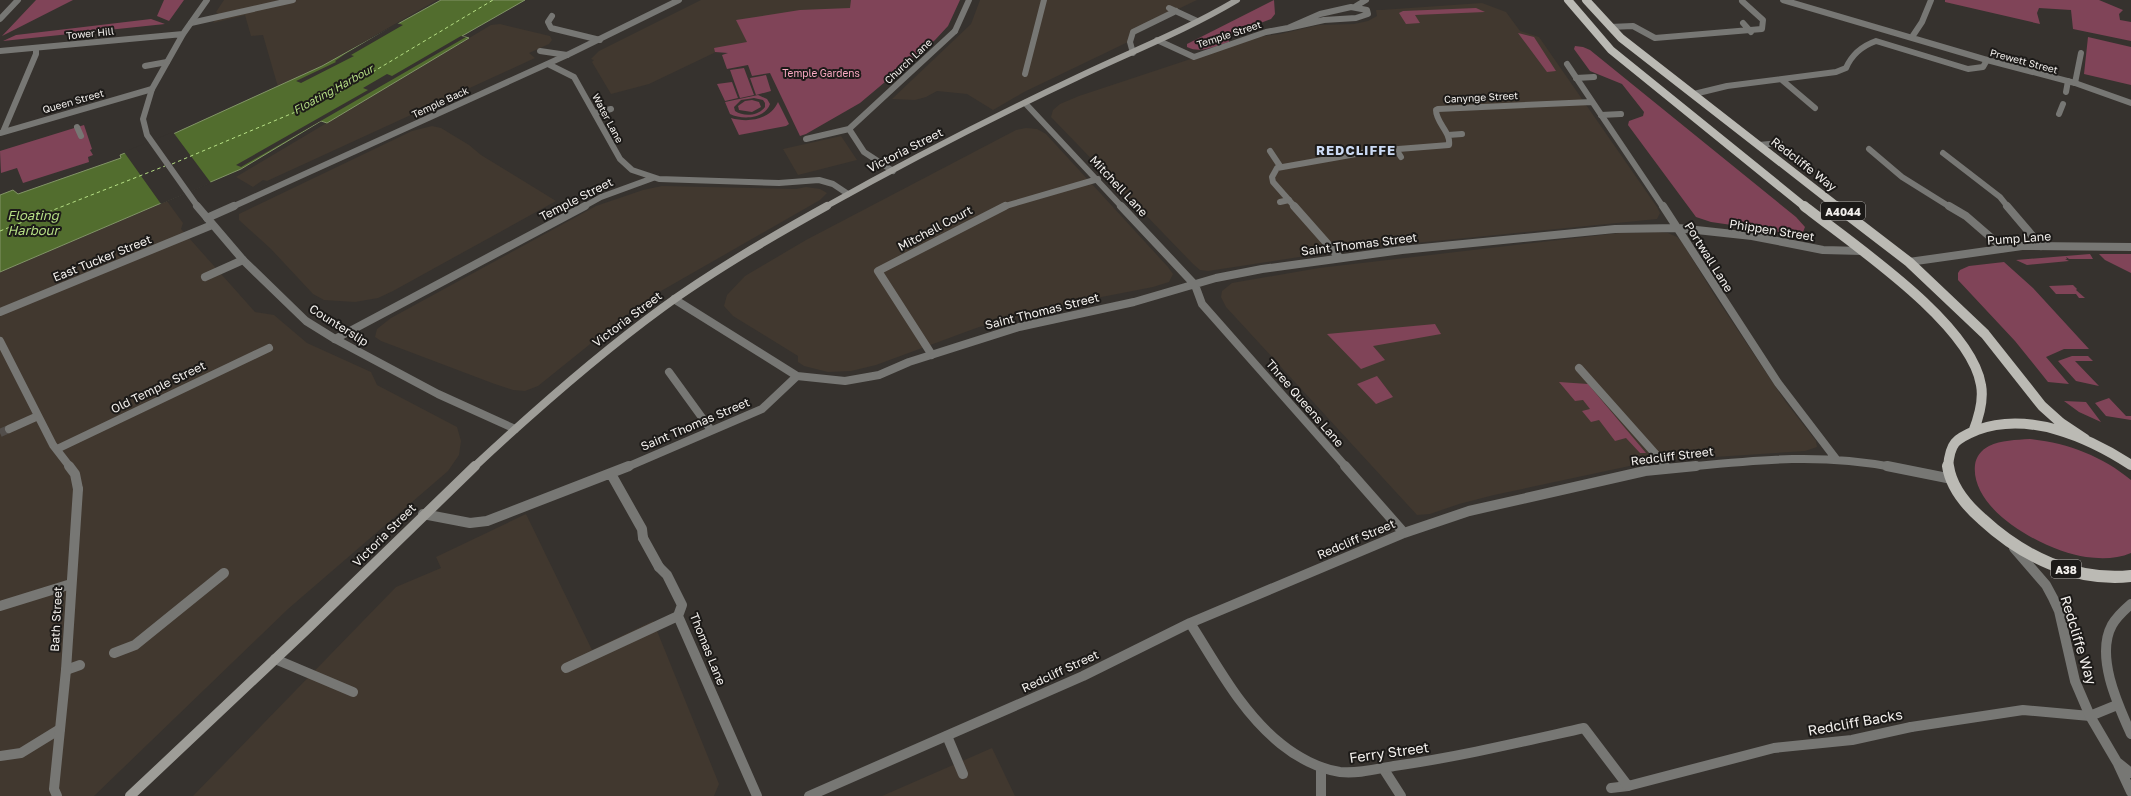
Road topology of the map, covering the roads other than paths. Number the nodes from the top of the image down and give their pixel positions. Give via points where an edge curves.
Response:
1 (18, 0) edge
2 (207, 0) edge
3 (293, 0) edge
4 (679, 0) edge
5 (969, 0) edge
6 (1044, 0) edge
7 (1237, 0) edge
8 (1366, 0) edge
9 (1568, 0) edge
10 (1586, 0) edge
11 (1783, 0) edge
12 (1930, 0) edge
13 (1742, 2) dead end
14 (1356, 6) junction
15 (1168, 8) dead end
16 (1176, 12) junction
17 (552, 16) dead end
18 (0, 19) edge
19 (1197, 21) junction
20 (190, 23) junction
21 (1743, 23) dead end
22 (1610, 27) junction
23 (1287, 28) junction
24 (1751, 32) junction
25 (183, 34) junction
26 (1912, 37) junction
27 (600, 40) junction
28 (1157, 40) junction
29 (36, 48) junction
30 (0, 51) edge
31 (540, 51) dead end
32 (1134, 53) junction
33 (2081, 53) dead end
34 (567, 55) junction
35 (1987, 60) junction
36 (167, 62) junction
37 (548, 64) junction
38 (1567, 64) dead end
39 (145, 66) dead end
40 (1025, 74) dead end
41 (1594, 77) dead end
42 (1576, 78) junction
43 (1782, 80) junction
44 (2071, 82) junction
45 (152, 89) junction
46 (2066, 92) dead end
47 (1694, 94) junction
48 (1592, 102) junction
49 (1025, 103) junction
50 (2131, 103) edge
51 (2063, 104) dead end
52 (1815, 108) dead end
53 (611, 109) dead end
54 (595, 114) junction
55 (1621, 114) dead end
56 (2059, 114) dead end
57 (1601, 115) junction
58 (77, 127) dead end
59 (849, 129) junction
60 (2, 132) edge
61 (1462, 134) dead end
62 (1448, 135) junction
63 (81, 136) dead end
64 (806, 139) dead end
65 (1780, 143) dead end
66 (1759, 145) junction
67 (1396, 149) junction
68 (1869, 149) dead end
69 (1270, 151) dead end
70 (1943, 153) dead end
71 (1401, 157) dead end
72 (1280, 166) junction
73 (893, 170) junction
74 (653, 178) junction
75 (1098, 179) junction
76 (848, 194) junction
77 (1289, 200) junction
78 (1280, 202) dead end
79 (207, 218) junction
80 (212, 225) junction
81 (1678, 228) junction
82 (2041, 246) junction
83 (2128, 247) edge
84 (2003, 248) junction
85 (1862, 251) junction
86 (1339, 257) junction
87 (243, 260) junction
88 (1909, 262) junction
89 (205, 277) dead end
90 (1195, 285) junction
91 (674, 299) junction
92 (0, 312) edge
93 (335, 340) junction
94 (0, 341) edge
95 (269, 348) dead end
96 (932, 355) junction
97 (1579, 368) dead end
98 (669, 372) dead end
99 (797, 376) junction
100 (38, 416) junction
101 (9, 429) tunnel mouth
102 (515, 429) junction
103 (711, 430) junction
104 (1973, 432) junction
105 (2084, 439) junction
106 (2102, 447) junction
107 (57, 449) junction
108 (2131, 458) edge
109 (1836, 459) junction
110 (2131, 465) edge
111 (1667, 467) junction
112 (611, 474) junction
113 (1952, 479) junction
114 (423, 514) junction
115 (1404, 533) junction
116 (2007, 540) junction
117 (224, 573) dead end
118 (2131, 576) edge
119 (71, 584) junction
120 (2131, 604) edge
121 (0, 606) edge
122 (678, 616) junction
123 (1190, 623) junction
124 (114, 653) dead end
125 (275, 659) junction
126 (80, 665) dead end
127 (566, 668) dead end
128 (66, 670) junction
129 (353, 692) dead end
130 (2117, 705) junction
131 (2090, 716) junction
132 (60, 729) junction
133 (2131, 734) edge
134 (947, 736) junction
135 (0, 756) edge
136 (2117, 762) junction
137 (1321, 768) junction
138 (1383, 768) junction
139 (2131, 773) edge
140 (964, 774) dead end
141 (1628, 786) junction
142 (1611, 788) dead end
143 (2131, 792) edge
144 (57, 796) edge
145 (130, 796) edge
146 (757, 796) edge
147 (809, 796) edge
148 (1321, 796) edge
149 (1401, 796) edge

1 - 18 street
2 - 20 street, Counterslip
3 - 20 street
4 - 27 street, Temple Back
5 - 59 street, Church Lane via 955,31
6 - 40 street
7 - 19 main road, Victoria Street
8 - 14 street
9 - 85 main road, A4044 via 1611,50 1641,76
10 - 22 main road, Redcliffe Way / A4044
11 - 26 street, Prewett Street
12 - 26 street via 1922,22
13 - 24 street via 1763,20 1762,29
14 - 23 street, Temple Street
14 - 23 street, Temple Street via 1367,10 1368,14 1363,17 1324,20
15 - 16 street
16 - 19 street
16 - 32 street via 1133,32 1130,42
17 - 27 street via 548,22 551,28
19 - 28 main road, Victoria Street
20 - 25 street, Counterslip
21 - 24 street
22 - 24 street via 1633,26 1655,38
22 - 47 main road, Redcliffe Way / A4044
23 - 28 street, Temple Street via 1266,32 1194,57
25 - 29 street, Tower Hill
25 - 36 street, Counterslip
26 - 35 street, Prewett Street
27 - 34 street, Temple Back
28 - 32 main road, Victoria Street
29 - 30 street, Tower Hill
29 - 60 street via 36,54
31 - 34 street
32 - 49 main road, Victoria Street via 1079,76
33 - 44 street
34 - 37 street, Temple Back
35 - 43 street via 1983,67 1968,70 1876,41 1861,46 1846,68
35 - 44 street, Prewett Street
36 - 39 street
36 - 45 street, Counterslip
37 - 54 street, Water Lane via 574,77
37 - 79 street, Temple Back
38 - 42 street, Portwall Lane
41 - 42 street
42 - 48 street, Portwall Lane
43 - 47 street via 1727,86
43 - 52 street
44 - 46 street
44 - 50 street, Prewett Street
45 - 60 street, Queen Street
45 - 79 street, Counterslip via 143,120 147,135
47 - 66 main road, Redcliffe Way / A4044
48 - 57 street, Portwall Lane
48 - 62 street, Canynge Street via 1438,109 1436,115
49 - 73 main road, Victoria Street
49 - 75 street, Mitchell Lane
51 - 56 street
53 - 54 street
54 - 74 street, Water Lane via 624,165
55 - 57 street
57 - 81 street, Portwall Lane
58 - 63 street
59 - 64 street, Church Lane
59 - 73 street via 864,152
61 - 62 street
62 - 67 street via 1450,142 1444,146
65 - 66 street
66 - 88 main road, Redcliffe Way / A4044
67 - 71 street
67 - 72 street
68 - 84 street via 1902,177 1966,216
69 - 72 street
70 - 82 street via 2000,198
72 - 77 street via 1271,179
73 - 76 main road, Victoria Street
74 - 76 street, Temple Street via 779,183 819,180 833,184
74 - 93 street, Temple Street via 601,197 405,300
75 - 90 street, Mitchell Lane
75 - 96 street, Mitchell Court via 1000,207 878,271
76 - 91 main road, Victoria Street
77 - 78 street
77 - 86 street
79 - 80 street, Counterslip
80 - 87 street, Counterslip
80 - 92 street, East Tucker Street
81 - 85 street, Phippen Street via 1752,236 1824,250
81 - 86 street, Saint Thomas Street via 1615,229
81 - 109 street, Portwall Lane via 1775,378
82 - 83 street, Pump Lane
82 - 84 street, Pump Lane
84 - 88 street, Pump Lane
85 - 104 main road, A4044 via 1924,303 1966,350 1982,388 1982,407
86 - 90 street, Saint Thomas Street via 1262,269
87 - 89 street
87 - 93 street, Counterslip via 306,321
88 - 105 main road, Redcliffe Way / A4044 via 1985,334 2042,406
90 - 96 street, Saint Thomas Street via 1134,302 1019,327
90 - 115 street, Three Queens Lane via 1202,304
91 - 99 street
91 - 102 main road, Victoria Street via 583,368
93 - 102 street, Counterslip via 438,394
94 - 100 street
95 - 107 street, Old Temple Street
96 - 99 street, Saint Thomas Street via 879,375 845,381
97 - 111 street
98 - 103 street
99 - 103 street, Saint Thomas Street via 762,409
100 - 101 street
100 - 107 street
102 - 114 main road, Victoria Street
103 - 112 street, Saint Thomas Street
104 - 105 main road, A38 via 1997,426 2026,426 2061,431
104 - 113 main road, A38 via 1957,440 1949,451 1948,464
105 - 106 main road, A38
106 - 108 main road, A38
106 - 110 main road, A38
107 - 119 street, Bath Street via 75,474 78,490
109 - 111 street, Redcliff Street via 1780,458
109 - 113 street, Redcliff Street via 1878,464
111 - 115 street, Redcliff Street via 1469,511
112 - 114 street, Saint Thomas Street via 487,521 470,523
112 - 122 street, Thomas Lane via 642,529 643,538 659,567 667,575 682,605
113 - 116 main road, A38 via 1971,510
114 - 125 main road, Victoria Street
115 - 123 street, Redcliff Street
116 - 118 main road, A38 via 2032,556 2056,566 2112,578
116 - 131 street, Redcliffe Way via 2046,585 2053,598 2075,681
117 - 124 street via 135,645
119 - 121 street
119 - 128 street, Bath Street
120 - 130 street, Redcliffe Way via 2111,626 2107,638 2108,665
122 - 127 street
122 - 146 street, Thomas Lane
123 - 134 street, Redcliff Street via 1083,676
123 - 137 street, Ferry Street via 1245,706 1262,726 1298,755
125 - 129 street
125 - 145 main road, Victoria Street
126 - 128 street
128 - 132 street, Bath Street
130 - 131 street
130 - 133 street, Redcliffe Way
131 - 136 street, Redcliffe Way
131 - 141 street, Redcliff Backs via 2023,710 1911,727 1852,740 1774,748
132 - 135 street via 21,753
132 - 144 street, Bath Street via 54,789
134 - 140 street
134 - 147 street, Redcliff Street
136 - 139 street, Redcliffe Way
136 - 143 street
137 - 138 street, Ferry Street via 1342,772
137 - 148 street
138 - 141 street, Ferry Street via 1458,756 1584,728
138 - 149 street
141 - 142 street, Redcliff Backs

